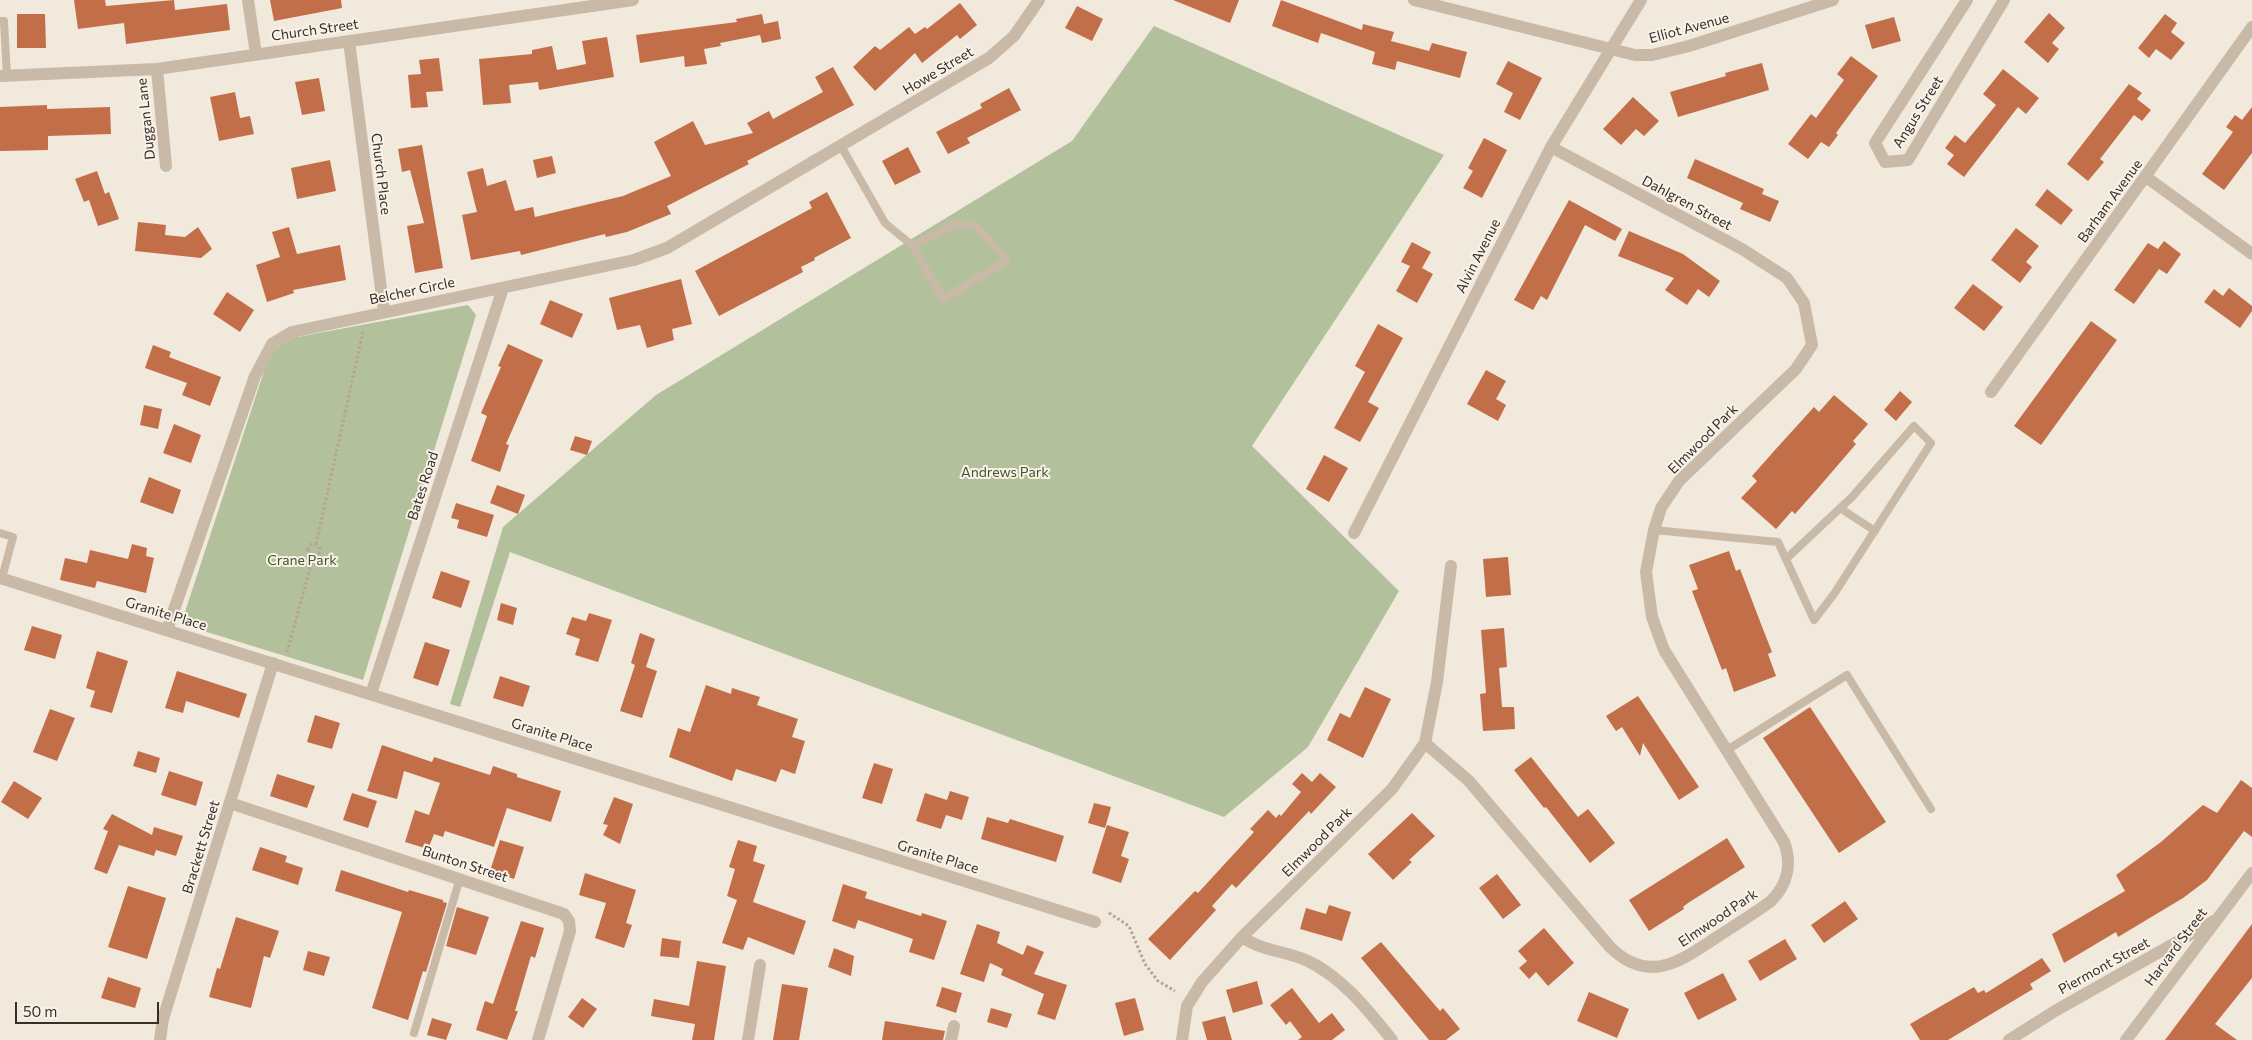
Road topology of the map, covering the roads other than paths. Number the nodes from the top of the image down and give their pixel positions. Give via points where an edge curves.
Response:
1 (248, 0) edge
2 (633, 0) edge
3 (1040, 0) edge
4 (1414, 0) edge
5 (1641, 0) edge
6 (1832, 0) edge
7 (1968, 0) edge
8 (2004, 0) edge
9 (0, 21) edge
10 (2252, 27) edge
11 (349, 40) junction
12 (1610, 50) junction
13 (256, 54) junction
14 (157, 69) junction
15 (4, 76) edge
16 (1551, 147) junction
17 (838, 148) junction
18 (166, 166) dead end
19 (2146, 177) junction
20 (912, 246) junction
21 (2252, 254) edge
22 (503, 288) junction
23 (1800, 297) joint
24 (384, 312) junction
25 (1991, 392) dead end
26 (1840, 508) junction
27 (1654, 530) junction
28 (1875, 531) junction
29 (0, 533) edge
30 (1354, 533) dead end
31 (1786, 559) junction
32 (1450, 566) dead end
33 (1, 578) edge
34 (167, 630) junction
35 (273, 663) junction
36 (371, 694) junction
37 (1425, 743) junction
38 (1727, 750) junction
39 (230, 803) junction
40 (1932, 808) dead end
41 (2252, 874) edge
42 (460, 878) junction
43 (2214, 921) junction
44 (1095, 922) dead end
45 (1242, 937) junction
46 (760, 965) dead end
47 (954, 1026) dead end
48 (414, 1032) dead end
49 (160, 1040) edge
50 (538, 1040) edge
51 (748, 1040) edge
52 (952, 1040) edge
53 (1182, 1040) edge
54 (1392, 1040) edge
55 (2009, 1040) edge
56 (2126, 1040) edge

1 - 13 street
2 - 11 street, Church Street
3 - 17 street, Howe Street via 1014,36 989,58
4 - 12 street, Elliot Avenue
5 - 12 street, Alvin Avenue
6 - 12 street, Elliot Avenue via 1652,55
7 - 8 street, Angus Street via 1875,143 1885,162 1908,160
9 - 15 lane via 4,21
10 - 19 street, Barham Avenue
11 - 13 street, Church Street
11 - 24 street, Church Place
12 - 16 street, Alvin Avenue
13 - 14 street, Church Street
14 - 15 street, Church Street
14 - 18 street, Duggan Lane
16 - 23 street, Dahlgren Street via 1742,249 1787,278
16 - 30 street, Alvin Avenue
17 - 20 lane via 884,223
17 - 22 street, Belcher Circle via 655,253
19 - 21 street
19 - 25 street, Barham Avenue
20 - 20 lane via 943,298 1008,260 975,225 952,225
22 - 24 street, Belcher Circle
22 - 36 street, Bates Road
23 - 27 street, Elmwood Park via 1808,318 1812,345 1796,369 1680,481 1661,508
24 - 34 street, Belcher Circle via 292,332 272,344 255,376
26 - 28 lane
26 - 28 lane via 1914,426 1931,442
26 - 31 lane
27 - 31 lane via 1778,542
27 - 38 street, Elmwood Park via 1646,572 1652,617 1664,650
28 - 31 lane via 1814,620
29 - 33 lane via 13,537
32 - 37 street via 1437,682
33 - 34 street, Granite Place
34 - 35 street, Granite Place
35 - 36 street, Granite Place
35 - 39 street, Brackett Street
36 - 44 street, Granite Place
37 - 38 street, Elmwood Park via 1469,781 1610,947 1626,960 1653,967 1679,961 1742,920 1771,900 1785,879 1788,860 1784,842
37 - 45 street, Elmwood Park via 1392,789
38 - 40 lane via 1847,675
39 - 42 street, Bunton Street
39 - 49 street, Brackett Street via 163,1019
41 - 43 street, Harvard Street
42 - 48 lane
42 - 50 street, Bunton Street via 559,910 568,918 570,931
43 - 55 street, Piermont Street
43 - 56 street, Harvard Street
45 - 53 street, Elmwood Park via 1192,997 1184,1016
45 - 54 street via 1262,948 1308,961 1330,974 1352,993
46 - 51 street
47 - 52 street

